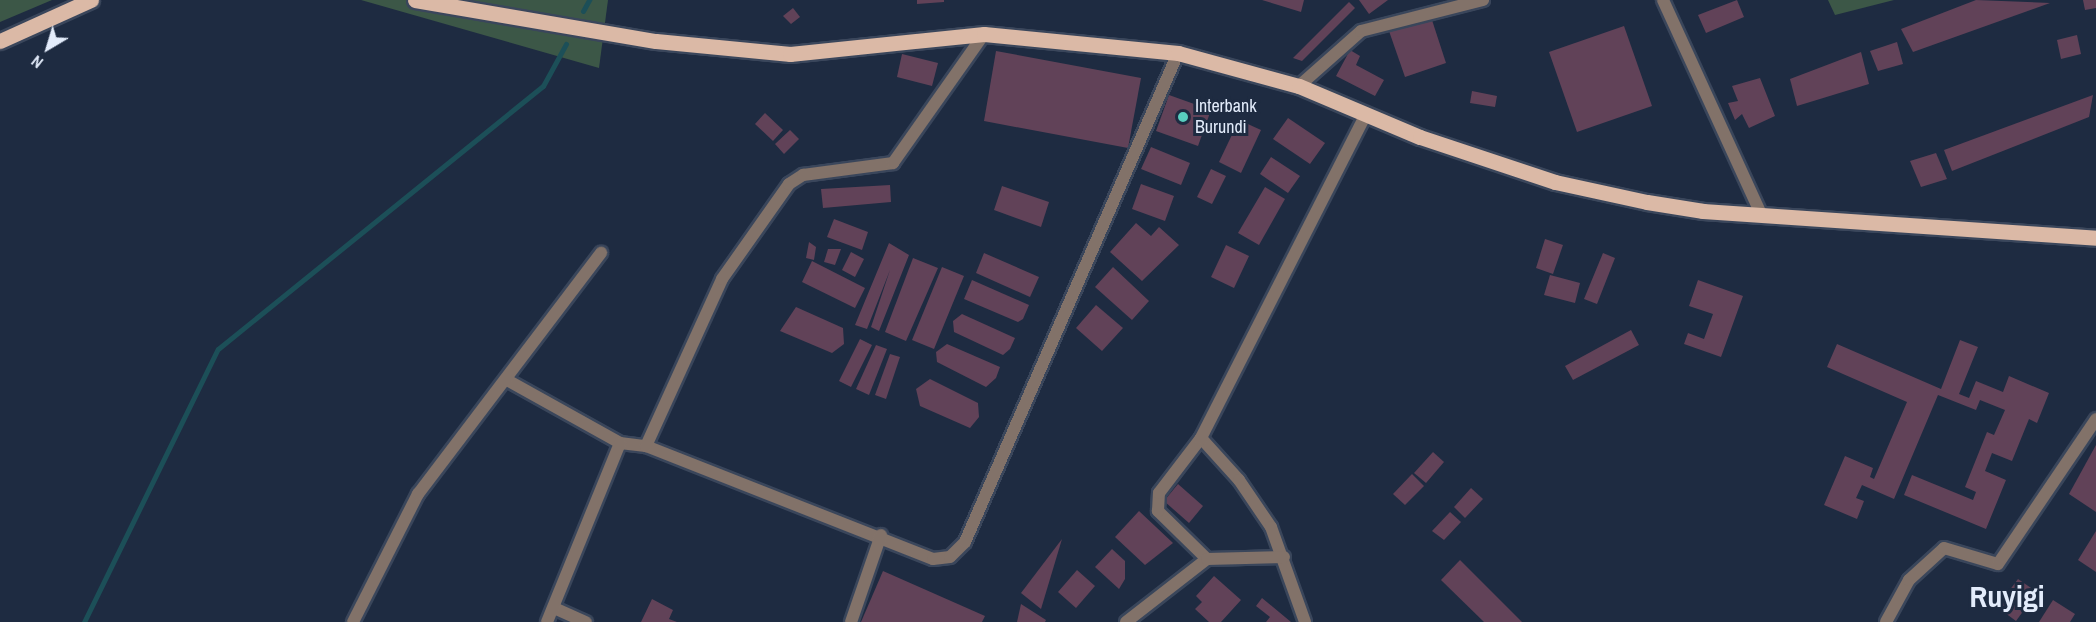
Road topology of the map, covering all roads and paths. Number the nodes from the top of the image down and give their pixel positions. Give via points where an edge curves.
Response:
1 (91, 0) edge
2 (415, 0) edge
3 (1483, 0) edge
4 (1663, 0) edge
5 (437, 1) edge
6 (984, 34) junction
7 (0, 41) edge
8 (1178, 54) junction
9 (1299, 86) junction
10 (1366, 114) junction
11 (1760, 212) junction
12 (2096, 238) edge
13 (601, 252) dead end
14 (507, 380) junction
15 (2096, 419) edge
16 (1201, 438) junction
17 (620, 443) junction
18 (646, 446) junction
19 (881, 535) junction
20 (1284, 557) junction
21 (1207, 560) junction
22 (554, 608) junction
23 (353, 622) edge
24 (547, 622) edge
25 (586, 622) edge
26 (851, 622) edge
27 (1126, 622) edge
28 (1305, 622) edge
29 (1886, 622) edge

1 - 7 main road
2 - 5 main road
3 - 9 street via 1360,31
4 - 11 street
5 - 6 main road via 656,40 790,54
6 - 8 main road
6 - 18 street via 893,163 803,175 789,184 722,279
8 - 9 main road
8 - 19 street via 965,542 950,557 933,559
9 - 10 main road
10 - 11 main road via 1555,182 1703,211
10 - 16 street
11 - 12 main road
13 - 14 street
14 - 17 street
14 - 23 street via 418,495
15 - 29 street via 1998,564 1944,548 1909,580
16 - 20 street via 1239,480 1271,527
16 - 21 street via 1159,492 1158,511
17 - 18 street
17 - 22 street
18 - 19 street
19 - 26 street
20 - 21 street
20 - 28 street
21 - 27 street
22 - 24 street
22 - 25 street

